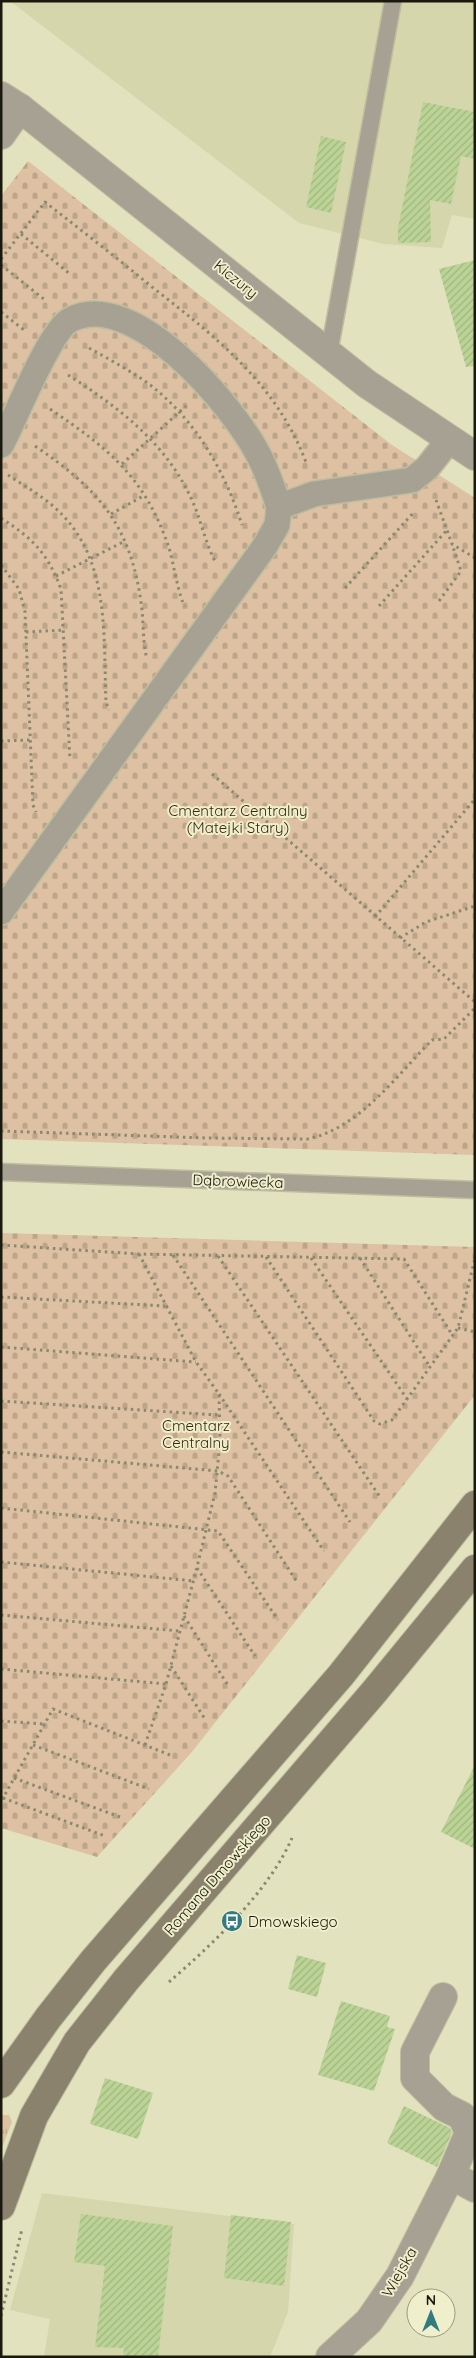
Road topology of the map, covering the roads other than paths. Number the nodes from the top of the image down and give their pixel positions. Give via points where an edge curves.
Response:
1 (393, 1) edge
2 (11, 102) edge
3 (1, 135) edge
4 (329, 353) junction
5 (6, 437) edge
6 (450, 439) junction
7 (475, 456) edge
8 (279, 507) junction
9 (1, 912) edge
10 (1, 1172) edge
11 (475, 1190) edge
12 (475, 1505) edge
13 (475, 1569) edge
14 (443, 1997) dead end
15 (1, 2084) edge
16 (463, 2181) edge
17 (1, 2206) edge
18 (330, 2357) edge

1 - 4 lane
2 - 3 street
2 - 4 street, Kiczury
4 - 6 street, Kiczury via 368,384
5 - 8 street via 42,358 64,325 95,314 110,315 127,321 171,351 209,386 236,418 258,454
6 - 7 street, Kiczury
6 - 8 street via 428,468 421,488 314,494
8 - 9 street via 277,525 265,546
10 - 11 lane, Dąbrowiecka
12 - 15 main road via 341,1675 93,1961
13 - 17 main road, Romana Dmowskiego via 77,2042 34,2116
14 - 16 street, Wiejska via 415,2052 415,2078 444,2108 462,2116 469,2133
16 - 18 street, Wiejska via 369,2321

